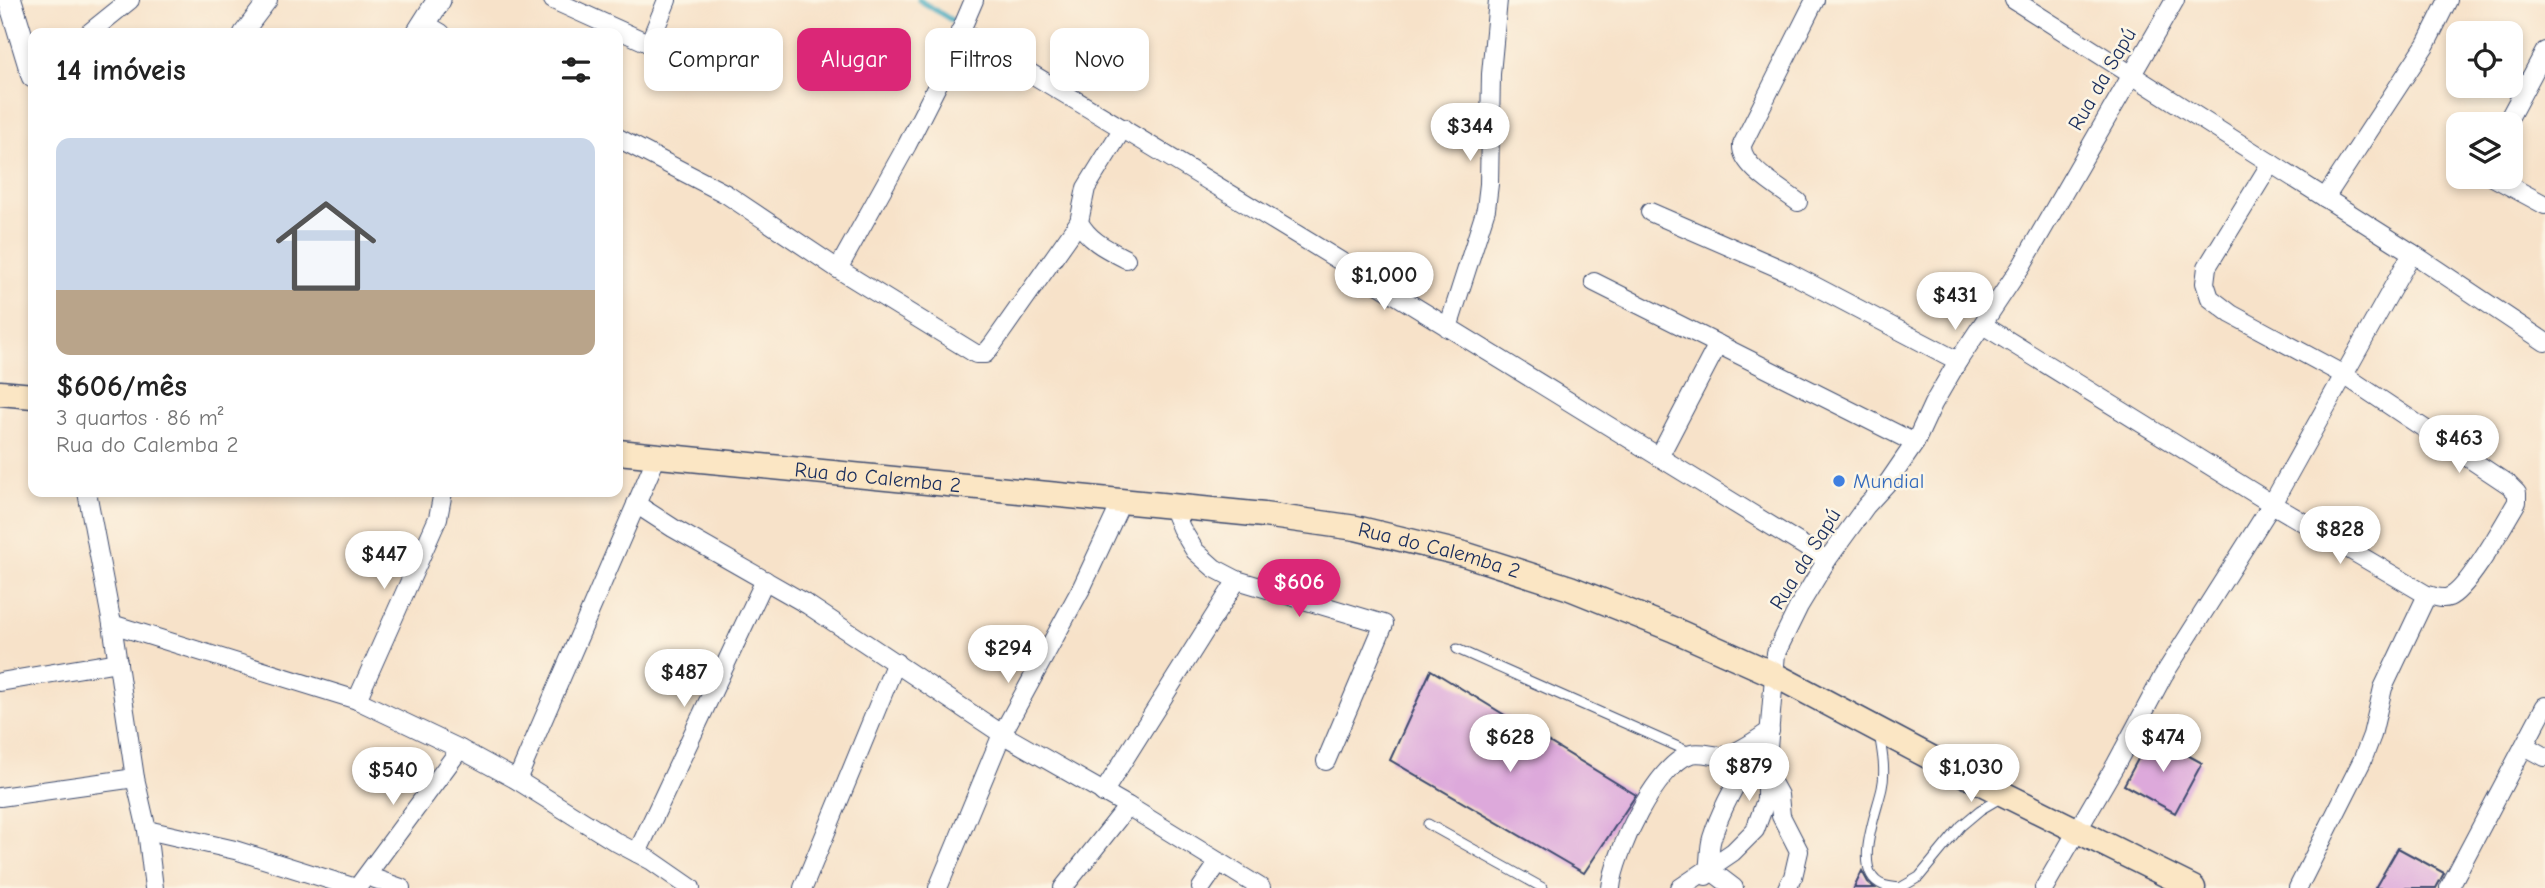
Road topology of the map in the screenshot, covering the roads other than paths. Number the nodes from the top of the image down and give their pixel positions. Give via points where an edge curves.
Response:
1 (10, 0) edge
2 (130, 0) edge
3 (268, 0) edge
4 (439, 0) edge
5 (553, 0) edge
6 (667, 0) edge
7 (974, 0) edge
8 (1498, 0) edge
9 (1815, 0) edge
10 (2014, 0) edge
11 (2175, 0) edge
12 (2448, 0) edge
13 (95, 28) edge
14 (247, 28) edge
15 (429, 28) edge
16 (614, 28) edge
17 (656, 28) edge
18 (961, 28) edge
19 (623, 32) edge
20 (644, 42) edge
21 (2545, 51) edge
22 (28, 59) edge
23 (2131, 75) junction
24 (1036, 76) edge
25 (935, 91) edge
26 (2512, 112) edge
27 (1123, 128) junction
28 (623, 141) edge
29 (2271, 163) junction
30 (2515, 189) edge
31 (2325, 198) junction
32 (1798, 202) dead end
33 (2545, 205) edge
34 (1650, 212) dead end
35 (1079, 222) junction
36 (2412, 253) junction
37 (1126, 259) dead end
38 (838, 269) junction
39 (1594, 282) dead end
40 (1983, 325) junction
41 (1448, 328) junction
42 (2545, 341) edge
43 (1718, 344) junction
44 (1958, 362) junction
45 (2344, 375) junction
46 (0, 393) edge
47 (28, 396) edge
48 (1915, 443) junction
49 (623, 453) edge
50 (657, 456) junction
51 (1659, 457) junction
52 (88, 497) edge
53 (442, 497) edge
54 (1122, 501) junction
55 (636, 503) junction
56 (2272, 503) junction
57 (1172, 506) junction
58 (1827, 559) junction
59 (765, 580) junction
60 (1237, 580) junction
61 (2427, 595) junction
62 (112, 624) junction
63 (1457, 649) dead end
64 (118, 662) junction
65 (896, 662) junction
66 (1773, 674) junction
67 (0, 682) edge
68 (357, 700) junction
69 (2545, 706) edge
70 (1770, 731) junction
71 (1879, 732) junction
72 (1002, 734) junction
73 (2525, 746) junction
74 (460, 749) junction
75 (1692, 753) junction
76 (1725, 756) junction
77 (2545, 757) edge
78 (1326, 761) dead end
79 (1747, 765) junction
80 (1766, 772) junction
81 (135, 778) junction
82 (517, 780) junction
83 (1103, 793) junction
84 (2006, 795) junction
85 (0, 797) edge
86 (1128, 806) junction
87 (1428, 824) dead end
88 (2078, 829) junction
89 (147, 830) junction
90 (637, 853) junction
91 (1219, 862) junction
92 (1709, 870) junction
93 (360, 884) edge
94 (150, 887) edge
95 (401, 888) edge
96 (691, 888) edge
97 (803, 888) edge
98 (938, 888) edge
99 (1063, 888) edge
100 (1201, 888) edge
101 (1260, 888) edge
102 (1543, 888) edge
103 (1611, 888) edge
104 (1680, 888) edge
105 (1702, 888) edge
106 (1734, 888) edge
107 (1787, 888) edge
108 (1900, 888) edge
109 (2044, 888) edge
110 (2193, 888) edge
111 (2298, 888) edge
112 (2449, 888) edge

1 - 22 street
2 - 13 street
3 - 14 street
4 - 15 street
5 - 16 street
6 - 17 street
7 - 18 street
8 - 41 street via 1486,209
9 - 32 street via 1741,152 1747,163
10 - 23 street
11 - 23 street, Rua da Sapú
12 - 31 street via 2426,44
19 - 20 street
21 - 26 street
23 - 29 street
23 - 40 street, Rua da Sapú
24 - 27 street
25 - 38 street
27 - 35 street via 1086,188
27 - 41 street
28 - 38 street via 726,194
29 - 31 street
29 - 45 street via 2207,267 2205,283 2210,298
30 - 33 street
31 - 36 street
34 - 44 street via 1788,272
35 - 37 street via 1094,241
35 - 38 street via 985,355 976,354
36 - 42 street
36 - 45 street
39 - 43 street
40 - 44 street, Rua da Sapú
40 - 56 street
41 - 51 street
43 - 48 street
43 - 51 street
44 - 48 street, Rua da Sapú
45 - 56 street
45 - 61 street via 2518,493 2482,560 2457,593 2445,599
46 - 47 main road
48 - 58 street, Rua da Sapú
49 - 50 main road, Rua do Calemba 2
50 - 54 main road, Rua do Calemba 2
50 - 55 street
51 - 58 street
52 - 62 street
53 - 68 street via 438,517
54 - 57 main road, Rua do Calemba 2
54 - 72 street via 1082,587
55 - 59 street
55 - 82 street
56 - 61 street
56 - 88 street via 2163,676
57 - 60 street via 1195,551
57 - 66 main road, Rua do Calemba 2 via 1356,528 1464,554 1570,588
58 - 66 street, Rua da Sapú via 1776,653
59 - 65 street
59 - 90 street
60 - 78 street via 1384,624
60 - 83 street
61 - 111 street via 2384,688 2362,761
62 - 64 street
62 - 68 street
63 - 75 lane
64 - 67 street
64 - 81 street
65 - 72 street
65 - 97 street
66 - 70 street, Rua da Sapú
66 - 71 main road, Rua do Calemba 2
68 - 74 street
69 - 73 street
70 - 76 street
70 - 79 street
70 - 80 street, Rua da Sapú
71 - 84 main road, Rua do Calemba 2
71 - 108 lane via 1883,786 1867,853 1868,871 1881,884
72 - 83 street
72 - 98 street
73 - 77 street
73 - 112 street
74 - 82 street
74 - 93 street
75 - 76 street
75 - 103 street via 1669,768 1653,789 1620,852
76 - 79 street
79 - 80 street
79 - 92 street via 1711,840
80 - 92 street, Rua da Sapú via 1766,800 1755,830
80 - 107 street via 1799,851
81 - 85 street
81 - 89 street
82 - 90 street
83 - 86 street
84 - 88 main road, Rua do Calemba 2
84 - 108 lane via 1961,826 1919,877
86 - 91 street
86 - 99 street
87 - 102 lane
88 - 109 street
88 - 110 main road, Rua do Calemba 2
89 - 93 street
89 - 94 street
90 - 96 street
91 - 100 street
91 - 101 street
92 - 104 street, Rua da Sapú
92 - 105 street
92 - 106 street
93 - 95 street

